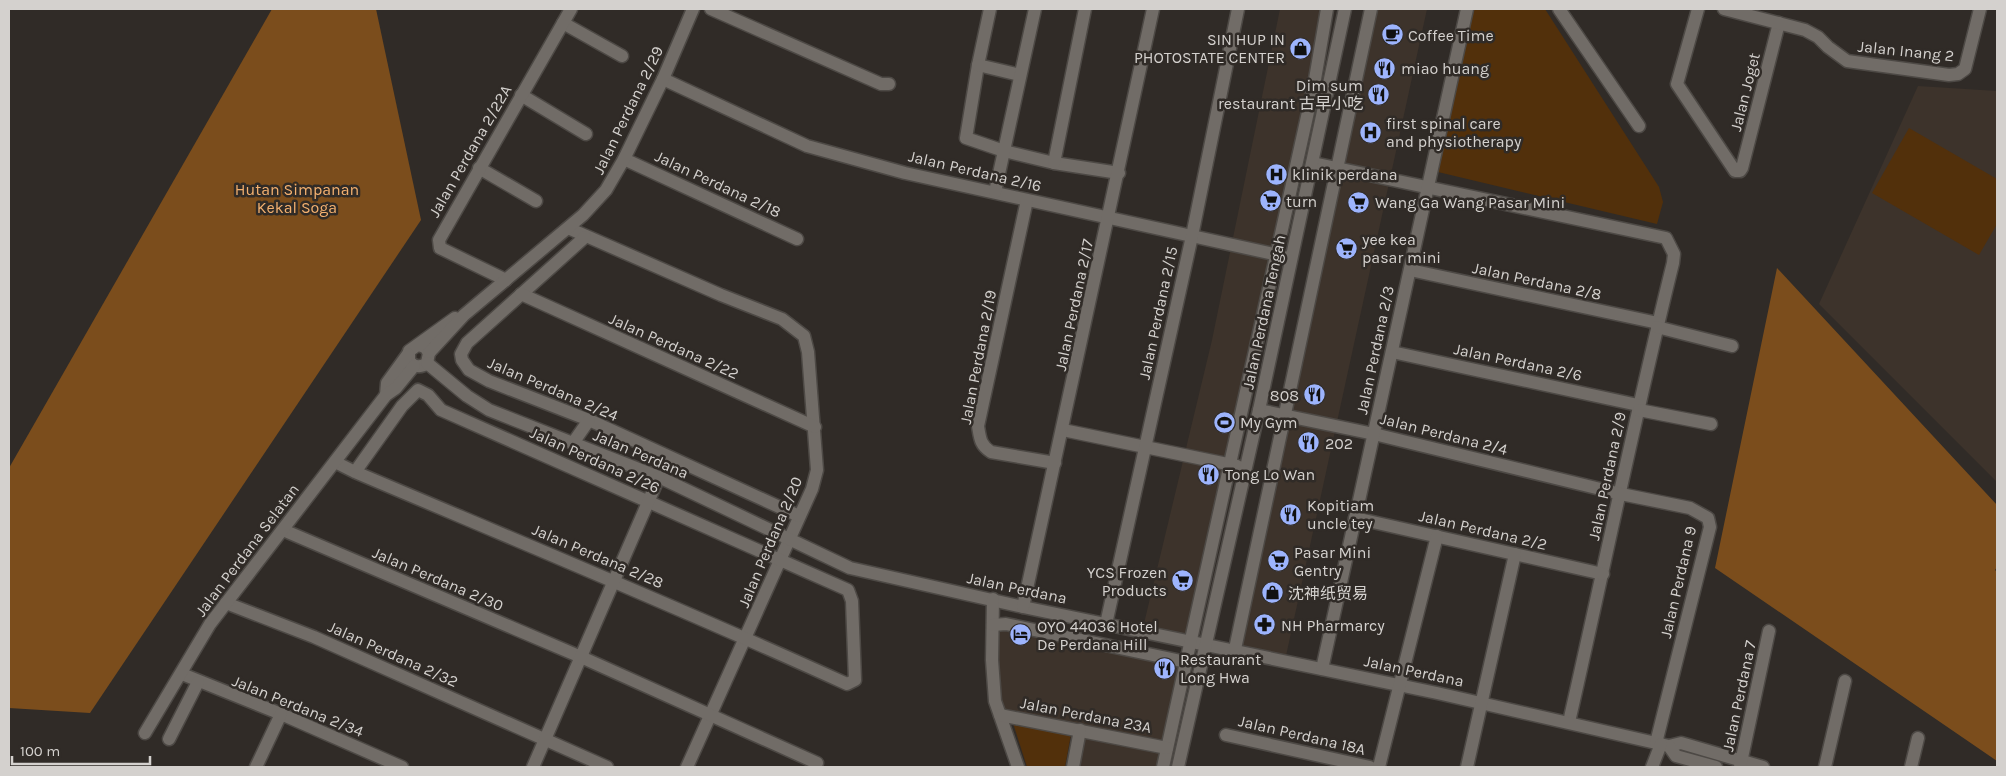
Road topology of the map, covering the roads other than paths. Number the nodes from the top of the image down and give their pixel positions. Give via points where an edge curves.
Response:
1 (572, 9) edge
2 (693, 9) edge
3 (711, 9) edge
4 (990, 9) edge
5 (1035, 9) edge
6 (1085, 9) edge
7 (1153, 9) edge
8 (1238, 9) edge
9 (1327, 9) edge
10 (1345, 9) edge
11 (1371, 9) edge
12 (1467, 9) edge
13 (1559, 9) edge
14 (1698, 9) edge
15 (1724, 9) edge
16 (1980, 9) edge
17 (563, 23) junction
18 (1779, 23) junction
19 (622, 56) dead end
20 (978, 65) junction
21 (1020, 76) junction
22 (663, 79) junction
23 (890, 84) dead end
24 (521, 95) junction
25 (1639, 126) dead end
26 (586, 134) dead end
27 (1004, 151) junction
28 (624, 159) junction
29 (1054, 163) junction
30 (1313, 163) junction
31 (479, 168) junction
32 (1337, 168) junction
33 (1119, 173) junction
34 (1428, 187) junction
35 (995, 192) junction
36 (1027, 200) junction
37 (536, 201) dead end
38 (1110, 218) junction
39 (568, 228) junction
40 (1192, 236) junction
41 (585, 237) junction
42 (797, 240) dead end
43 (1276, 254) junction
44 (1292, 258) junction
45 (1410, 270) junction
46 (506, 280) junction
47 (521, 294) junction
48 (1657, 325) junction
49 (1732, 346) dead end
50 (1392, 352) junction
51 (419, 356) junction
52 (1638, 408) junction
53 (1259, 410) junction
54 (1285, 416) junction
55 (589, 420) junction
56 (1711, 424) dead end
57 (815, 427) junction
58 (1063, 430) junction
59 (1374, 434) junction
60 (574, 443) junction
61 (1146, 447) junction
62 (335, 462) junction
63 (1055, 463) junction
64 (1231, 465) junction
65 (1244, 468) junction
66 (355, 472) junction
67 (659, 477) junction
68 (1621, 494) junction
69 (649, 501) junction
70 (799, 516) junction
71 (1355, 518) junction
72 (283, 530) junction
73 (1437, 536) junction
74 (789, 540) junction
75 (1515, 554) junction
76 (779, 560) junction
77 (1603, 574) junction
78 (615, 580) junction
79 (993, 599) junction
80 (226, 604) junction
81 (1024, 607) junction
82 (1106, 624) junction
83 (993, 625) junction
84 (1769, 632) dead end
85 (746, 638) junction
86 (1190, 641) junction
87 (1205, 643) junction
88 (1235, 649) junction
89 (586, 659) junction
90 (1186, 662) junction
91 (1322, 669) junction
92 (182, 674) junction
93 (1844, 681) dead end
94 (198, 682) junction
95 (847, 684) joint
96 (1399, 685) junction
97 (1481, 702) junction
98 (281, 714) junction
99 (1000, 715) junction
100 (710, 716) junction
101 (1569, 722) junction
102 (1080, 730) junction
103 (145, 732) dead end
104 (1226, 735) dead end
105 (1918, 738) dead end
106 (169, 739) dead end
107 (551, 743) junction
108 (1662, 744) junction
109 (1167, 748) junction
110 (817, 763) dead end
111 (1741, 764) edge
112 (256, 767) edge
113 (402, 767) edge
114 (534, 767) edge
115 (607, 767) edge
116 (687, 767) edge
117 (1018, 767) edge
118 (1073, 767) edge
119 (1163, 767) edge
120 (1178, 767) edge
121 (1370, 767) edge
122 (1379, 767) edge
123 (1466, 767) edge
124 (1652, 767) edge
125 (1716, 767) edge
126 (1763, 767) edge
127 (1825, 767) edge
128 (1911, 767) edge

1 - 17 street, Jalan Perdana 2/22A
2 - 22 street, Jalan Perdana 2/29
3 - 23 street via 864,77
4 - 20 street
5 - 21 street
6 - 29 street
7 - 33 street, Jalan Perdana 2/17
8 - 40 street, Jalan Perdana 2/15
9 - 43 street via 1314,85
10 - 30 street, Jalan Perdana Tengah
11 - 32 street
12 - 34 street, Jalan Perdana 2/3
13 - 25 street
14 - 18 street, Jalan Joget via 1677,84 1735,171 1742,168
15 - 18 street, Jalan Inang 2
16 - 18 street, Jalan Inang 2 via 1964,69 1958,74 1847,61 1806,30
17 - 19 street
17 - 24 street, Jalan Perdana 2/22A
20 - 21 street
20 - 27 street via 966,138
21 - 27 street
22 - 28 street, Jalan Perdana 2/29
22 - 35 street, Jalan Perdana 2/16 via 807,146 905,173
24 - 26 street
24 - 31 street, Jalan Perdana 2/22A
27 - 29 street
27 - 35 street
28 - 39 street, Jalan Perdana 2/29 via 606,190
28 - 42 street, Jalan Perdana 2/18
29 - 33 street
30 - 32 street
30 - 44 street, Jalan Perdana Tengah
31 - 37 street
31 - 46 street, Jalan Perdana 2/22A via 441,234 438,245
32 - 34 street
32 - 54 street
33 - 38 street, Jalan Perdana 2/17
34 - 45 street, Jalan Perdana 2/3
34 - 48 street, Jalan Perdana 2/9 via 1666,238 1672,247 1673,263
35 - 36 street, Jalan Perdana 2/16
36 - 38 street, Jalan Perdana 2/16
36 - 63 street, Jalan Perdana 2/19 via 978,426 983,446 991,452
38 - 40 street, Jalan Perdana 2/16
38 - 58 street, Jalan Perdana 2/17
39 - 41 street, Jalan Perdana 2/20
39 - 46 street, Jalan Perdana 2/29
40 - 43 street, Jalan Perdana 2/16
40 - 61 street, Jalan Perdana 2/15
41 - 47 street, Jalan Perdana 2/24
41 - 57 street, Jalan Perdana 2/20 via 782,319 804,336
43 - 44 street, Jalan Perdana 2/16
43 - 64 street
44 - 53 street, Jalan Perdana Tengah
45 - 48 street, Jalan Perdana 2/8
45 - 50 street, Jalan Perdana 2/3
46 - 51 street, Jalan Perdana 2/29 via 464,315 455,318
47 - 55 street, Jalan Perdana 2/24 via 467,343 461,354 462,360 469,370 489,381
47 - 57 street, Jalan Perdana 2/22
48 - 49 street, Jalan Perdana 2/8
48 - 52 street, Jalan Perdana 2/9
50 - 52 street, Jalan Perdana 2/6
50 - 59 street, Jalan Perdana 2/3
51 - 60 street, Jalan Perdana via 489,410
51 - 62 street, Jalan Perdana Selatan via 387,383 386,395
52 - 56 street, Jalan Perdana 2/6
52 - 68 street, Jalan Perdana 2/9
53 - 54 street, Jalan Perdana 2/4
53 - 65 street, Jalan Perdana Tengah
54 - 59 street, Jalan Perdana 2/4
54 - 88 street
55 - 60 street
55 - 70 street, Jalan Perdana 2/24
57 - 70 street, Jalan Perdana 2/20 via 817,470
58 - 61 street
58 - 63 street, Jalan Perdana 2/17
59 - 68 street, Jalan Perdana 2/4
59 - 71 street, Jalan Perdana 2/3
60 - 67 street, Jalan Perdana
61 - 64 street
61 - 82 street, Jalan Perdana 2/15
62 - 66 street, Jalan Perdana 2/28
62 - 72 street, Jalan Perdana Selatan
63 - 81 street, Jalan Perdana 2/17
64 - 65 street
64 - 86 street
65 - 87 street, Jalan Perdana Tengah
66 - 69 street, Jalan Perdana 2/26 via 402,406 418,390 428,395 441,410
66 - 78 street, Jalan Perdana 2/28
67 - 69 street
67 - 74 street, Jalan Perdana
68 - 77 street, Jalan Perdana 2/9
68 - 108 street, Jalan Perdana 9 via 1701,512 1708,518 1710,527
69 - 76 street, Jalan Perdana 2/26
69 - 78 street
70 - 74 street, Jalan Perdana 2/20
71 - 73 street, Jalan Perdana 2/2
71 - 91 street, Jalan Perdana 2/3
72 - 80 street, Jalan Perdana Selatan
72 - 89 street, Jalan Perdana 2/30
73 - 75 street, Jalan Perdana 2/2
73 - 96 street
74 - 76 street, Jalan Perdana 2/20
74 - 79 street, Jalan Perdana via 850,568
75 - 77 street, Jalan Perdana 2/2
75 - 97 street
76 - 85 street, Jalan Perdana 2/20
76 - 95 street, Jalan Perdana 2/26 via 843,587 851,594 856,676 852,683
77 - 101 street, Jalan Perdana 2/9
78 - 85 street, Jalan Perdana 2/28
78 - 89 street
79 - 81 street, Jalan Perdana
79 - 83 street
80 - 92 street, Jalan Perdana Selatan via 200,639
80 - 107 street, Jalan Perdana 2/32 via 314,637
81 - 82 street, Jalan Perdana
82 - 86 street, Jalan Perdana
83 - 90 street via 1006,624
83 - 99 street via 992,683
84 - 111 street, Jalan Perdana 7
85 - 95 street, Jalan Perdana 2/28
85 - 100 street, Jalan Perdana 2/20
86 - 87 street, Jalan Perdana
86 - 90 street
87 - 88 street, Jalan Perdana
87 - 120 street, Jalan Perdana Tengah
88 - 91 street, Jalan Perdana
89 - 100 street, Jalan Perdana 2/30
89 - 107 street
90 - 109 street
91 - 96 street, Jalan Perdana
92 - 94 street, Jalan Perdana 2/34
92 - 103 street, Jalan Perdana Selatan
93 - 127 street
94 - 98 street, Jalan Perdana 2/34
94 - 106 street
96 - 97 street, Jalan Perdana
96 - 122 street
97 - 101 street, Jalan Perdana
97 - 123 street
98 - 112 street
98 - 113 street, Jalan Perdana 2/34
99 - 102 street, Jalan Perdana 23A
99 - 117 street
100 - 110 street, Jalan Perdana 2/30
100 - 116 street, Jalan Perdana 2/20
101 - 108 street, Jalan Perdana
102 - 109 street, Jalan Perdana 23A
102 - 118 street
104 - 121 street, Jalan Perdana 18A
105 - 128 street
107 - 114 street
107 - 115 street, Jalan Perdana 2/32
108 - 111 street, Jalan Perdana via 1681,743
108 - 124 street, Jalan Perdana 9
108 - 125 street, Jalan Perdana via 1676,756
109 - 119 street
111 - 126 street, Jalan Perdana

